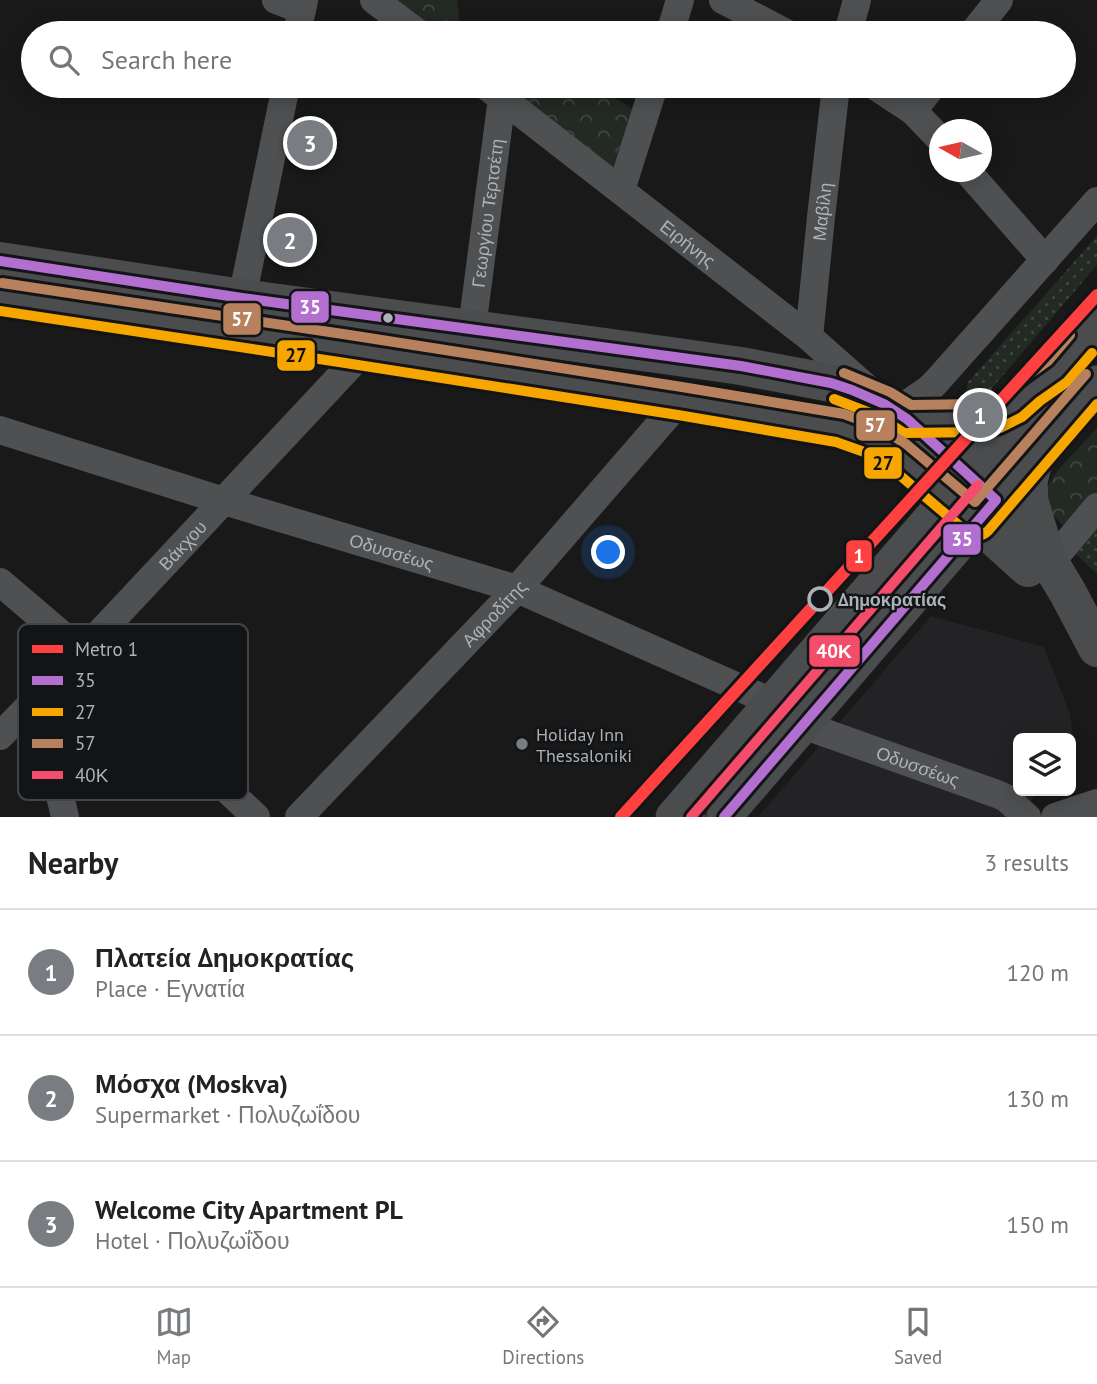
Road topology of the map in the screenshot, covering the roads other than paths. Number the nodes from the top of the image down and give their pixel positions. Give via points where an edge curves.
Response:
1 (374, 0) edge
2 (680, 0) edge
3 (723, 0) edge
4 (857, 0) edge
5 (999, 0) edge
6 (402, 21) edge
7 (674, 21) edge
8 (763, 21) edge
9 (852, 21) edge
10 (982, 21) edge
11 (284, 98) edge
12 (493, 98) edge
13 (502, 98) edge
14 (650, 98) edge
15 (835, 98) edge
16 (893, 98) edge
17 (923, 98) edge
18 (913, 111) junction
19 (929, 128) edge
20 (977, 182) edge
21 (621, 190) junction
22 (1097, 201) edge
23 (1045, 260) junction
24 (0, 261) edge
25 (0, 297) edge
26 (243, 298) junction
27 (1097, 326) edge
28 (472, 328) junction
29 (809, 337) junction
30 (363, 351) junction
31 (1058, 371) junction
32 (1097, 383) edge
33 (680, 401) junction
34 (895, 411) junction
35 (0, 430) edge
36 (1037, 453) junction
37 (958, 487) junction
38 (224, 501) junction
39 (1097, 507) edge
40 (987, 511) junction
41 (1050, 563) junction
42 (0, 582) edge
43 (517, 589) junction
44 (49, 624) edge
45 (108, 624) edge
46 (1092, 630) edge
47 (772, 702) junction
48 (18, 718) edge
49 (803, 725) junction
50 (0, 736) edge
51 (238, 800) edge
52 (1097, 803) edge
53 (256, 817) edge
54 (299, 817) edge
55 (673, 817) edge
56 (724, 817) edge
57 (1027, 817) edge
58 (1055, 817) edge

1 - 6 street
2 - 7 street
3 - 8 street
4 - 9 street
5 - 10 street
11 - 26 street
12 - 28 street, Γεωργίου Τερτσέτη
13 - 21 street, Ειρήνης
14 - 21 street
15 - 29 street, Μαβίλη
16 - 18 street
17 - 18 street
18 - 19 street
20 - 23 street
21 - 29 street, Ειρήνης
22 - 23 street
23 - 34 street via 936,382
24 - 26 highway
25 - 30 highway
26 - 28 highway
27 - 31 main road
28 - 34 highway via 831,383
29 - 34 street, Ειρήνης
30 - 33 highway
30 - 38 street, Βάκχου
31 - 34 main road via 995,415 972,419
31 - 37 main road
32 - 36 main road
33 - 37 highway via 840,428 873,440 915,468
33 - 43 street, Αφροδίτης
34 - 37 highway
35 - 38 street, Οδυσσέως
36 - 40 main road
36 - 41 main road via 1031,501
37 - 40 highway
37 - 47 main road
38 - 43 street, Οδυσσέως
38 - 45 street, Βάκχου
39 - 41 street
40 - 41 highway
40 - 46 highway via 1039,579
40 - 49 main road
41 - 46 highway
42 - 44 street
43 - 47 street, Οδυσσέως
43 - 54 street, Αφροδίτης
47 - 55 main road
48 - 50 street, Βάκχου
49 - 56 main road
49 - 57 street, Οδυσσέως via 998,794
51 - 53 street
52 - 58 street

